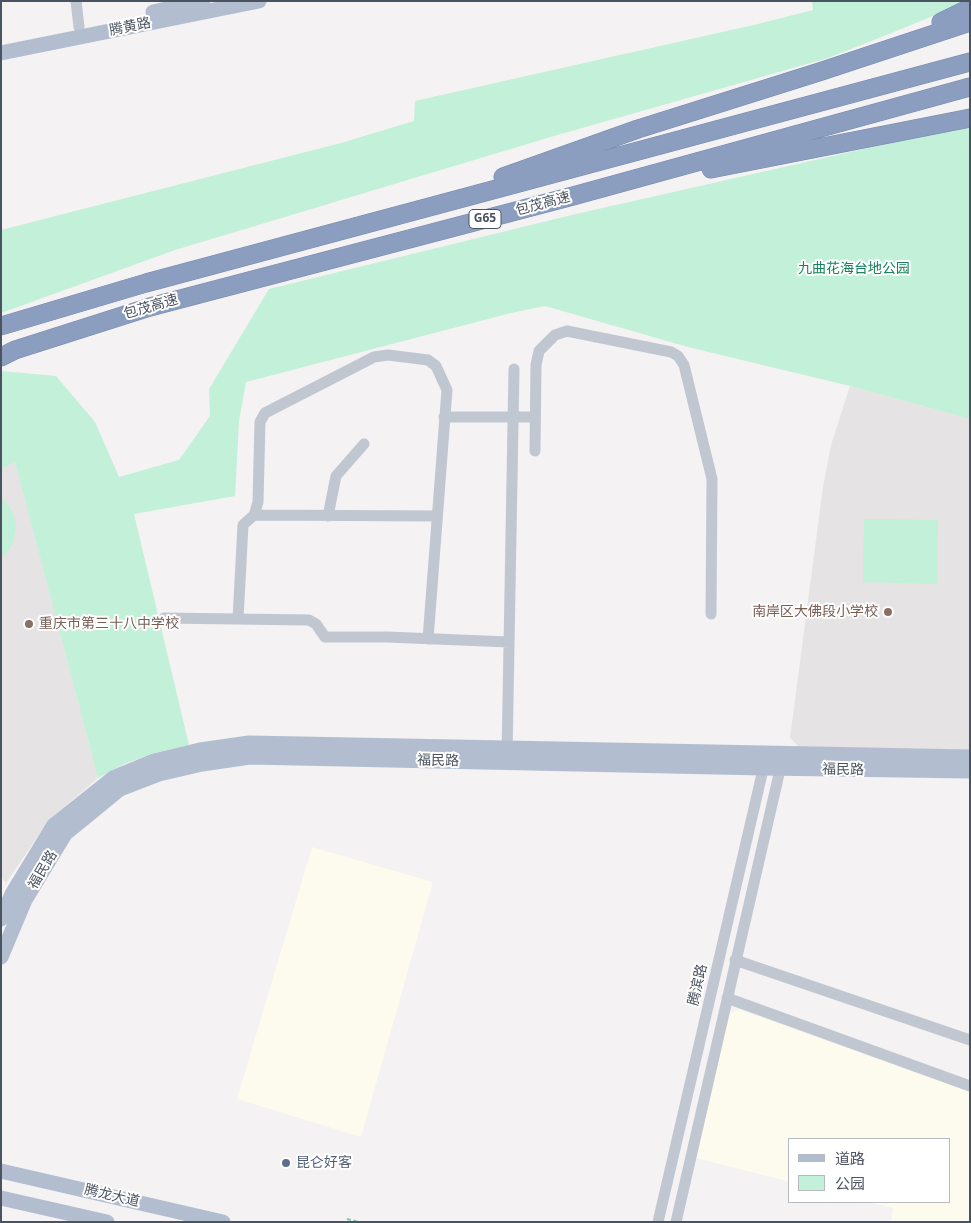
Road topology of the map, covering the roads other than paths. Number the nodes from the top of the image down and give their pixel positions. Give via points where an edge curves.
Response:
1 (76, 1) edge
2 (203, 1) edge
3 (259, 1) edge
4 (970, 8) edge
5 (970, 22) edge
6 (78, 27) junction
7 (1, 43) edge
8 (1, 54) edge
9 (861, 58) junction
10 (970, 62) edge
11 (970, 87) edge
12 (970, 118) edge
13 (573, 196) junction
14 (386, 220) junction
15 (1, 326) edge
16 (1, 357) edge
17 (514, 368) dead end
18 (444, 417) junction
19 (535, 417) junction
20 (514, 418) junction
21 (364, 444) dead end
22 (535, 451) dead end
23 (254, 515) junction
24 (328, 516) junction
25 (437, 516) junction
26 (711, 614) dead end
27 (164, 618) dead end
28 (238, 619) junction
29 (428, 639) junction
30 (509, 642) junction
31 (507, 756) junction
32 (970, 757) edge
33 (764, 761) junction
34 (781, 761) junction
35 (970, 771) edge
36 (1, 919) edge
37 (1, 957) edge
38 (735, 960) junction
39 (727, 998) junction
40 (970, 1040) edge
41 (970, 1086) edge
42 (1, 1171) edge
43 (1, 1198) edge
44 (107, 1222) edge
45 (223, 1222) edge
46 (658, 1222) edge
47 (676, 1222) edge

1 - 6 street
2 - 6 main road, 腾黄路
3 - 8 main road, 腾黄路
4 - 9 highway
5 - 9 highway
6 - 7 main road, 腾黄路
9 - 14 highway via 638,129
10 - 14 highway, 包茂高速 / G65
11 - 13 highway, 包茂高速 / G65
12 - 13 highway
13 - 16 highway, 包茂高速 / G65 via 150,307
14 - 15 highway, 包茂高速 / G65 via 146,283
17 - 20 street
18 - 20 street
18 - 23 street via 447,390 436,366 428,360 388,356 374,357 265,413 260,422 258,502
18 - 25 street
19 - 20 street
19 - 22 street
19 - 26 street via 539,351 555,335 568,331 672,352 678,356 684,365 712,478
20 - 30 street
21 - 24 street via 336,476
23 - 24 street
23 - 28 street via 243,525
24 - 25 street
25 - 29 street
27 - 28 street
28 - 29 street via 309,620 325,636
29 - 30 street
30 - 31 street
31 - 33 main road, 福民路
31 - 36 main road, 福民路 via 249,743 154,761 113,778 54,824 12,894
31 - 37 main road, 福民路 via 250,758 158,774 120,789 65,834 25,900
32 - 34 main road, 福民路
33 - 34 main road, 福民路
33 - 46 street, 腾滨路
34 - 35 main road, 福民路
34 - 38 street
38 - 39 street
38 - 40 street
39 - 41 street
39 - 47 street
42 - 45 main road, 腾龙大道
43 - 44 main road, 腾龙大道

